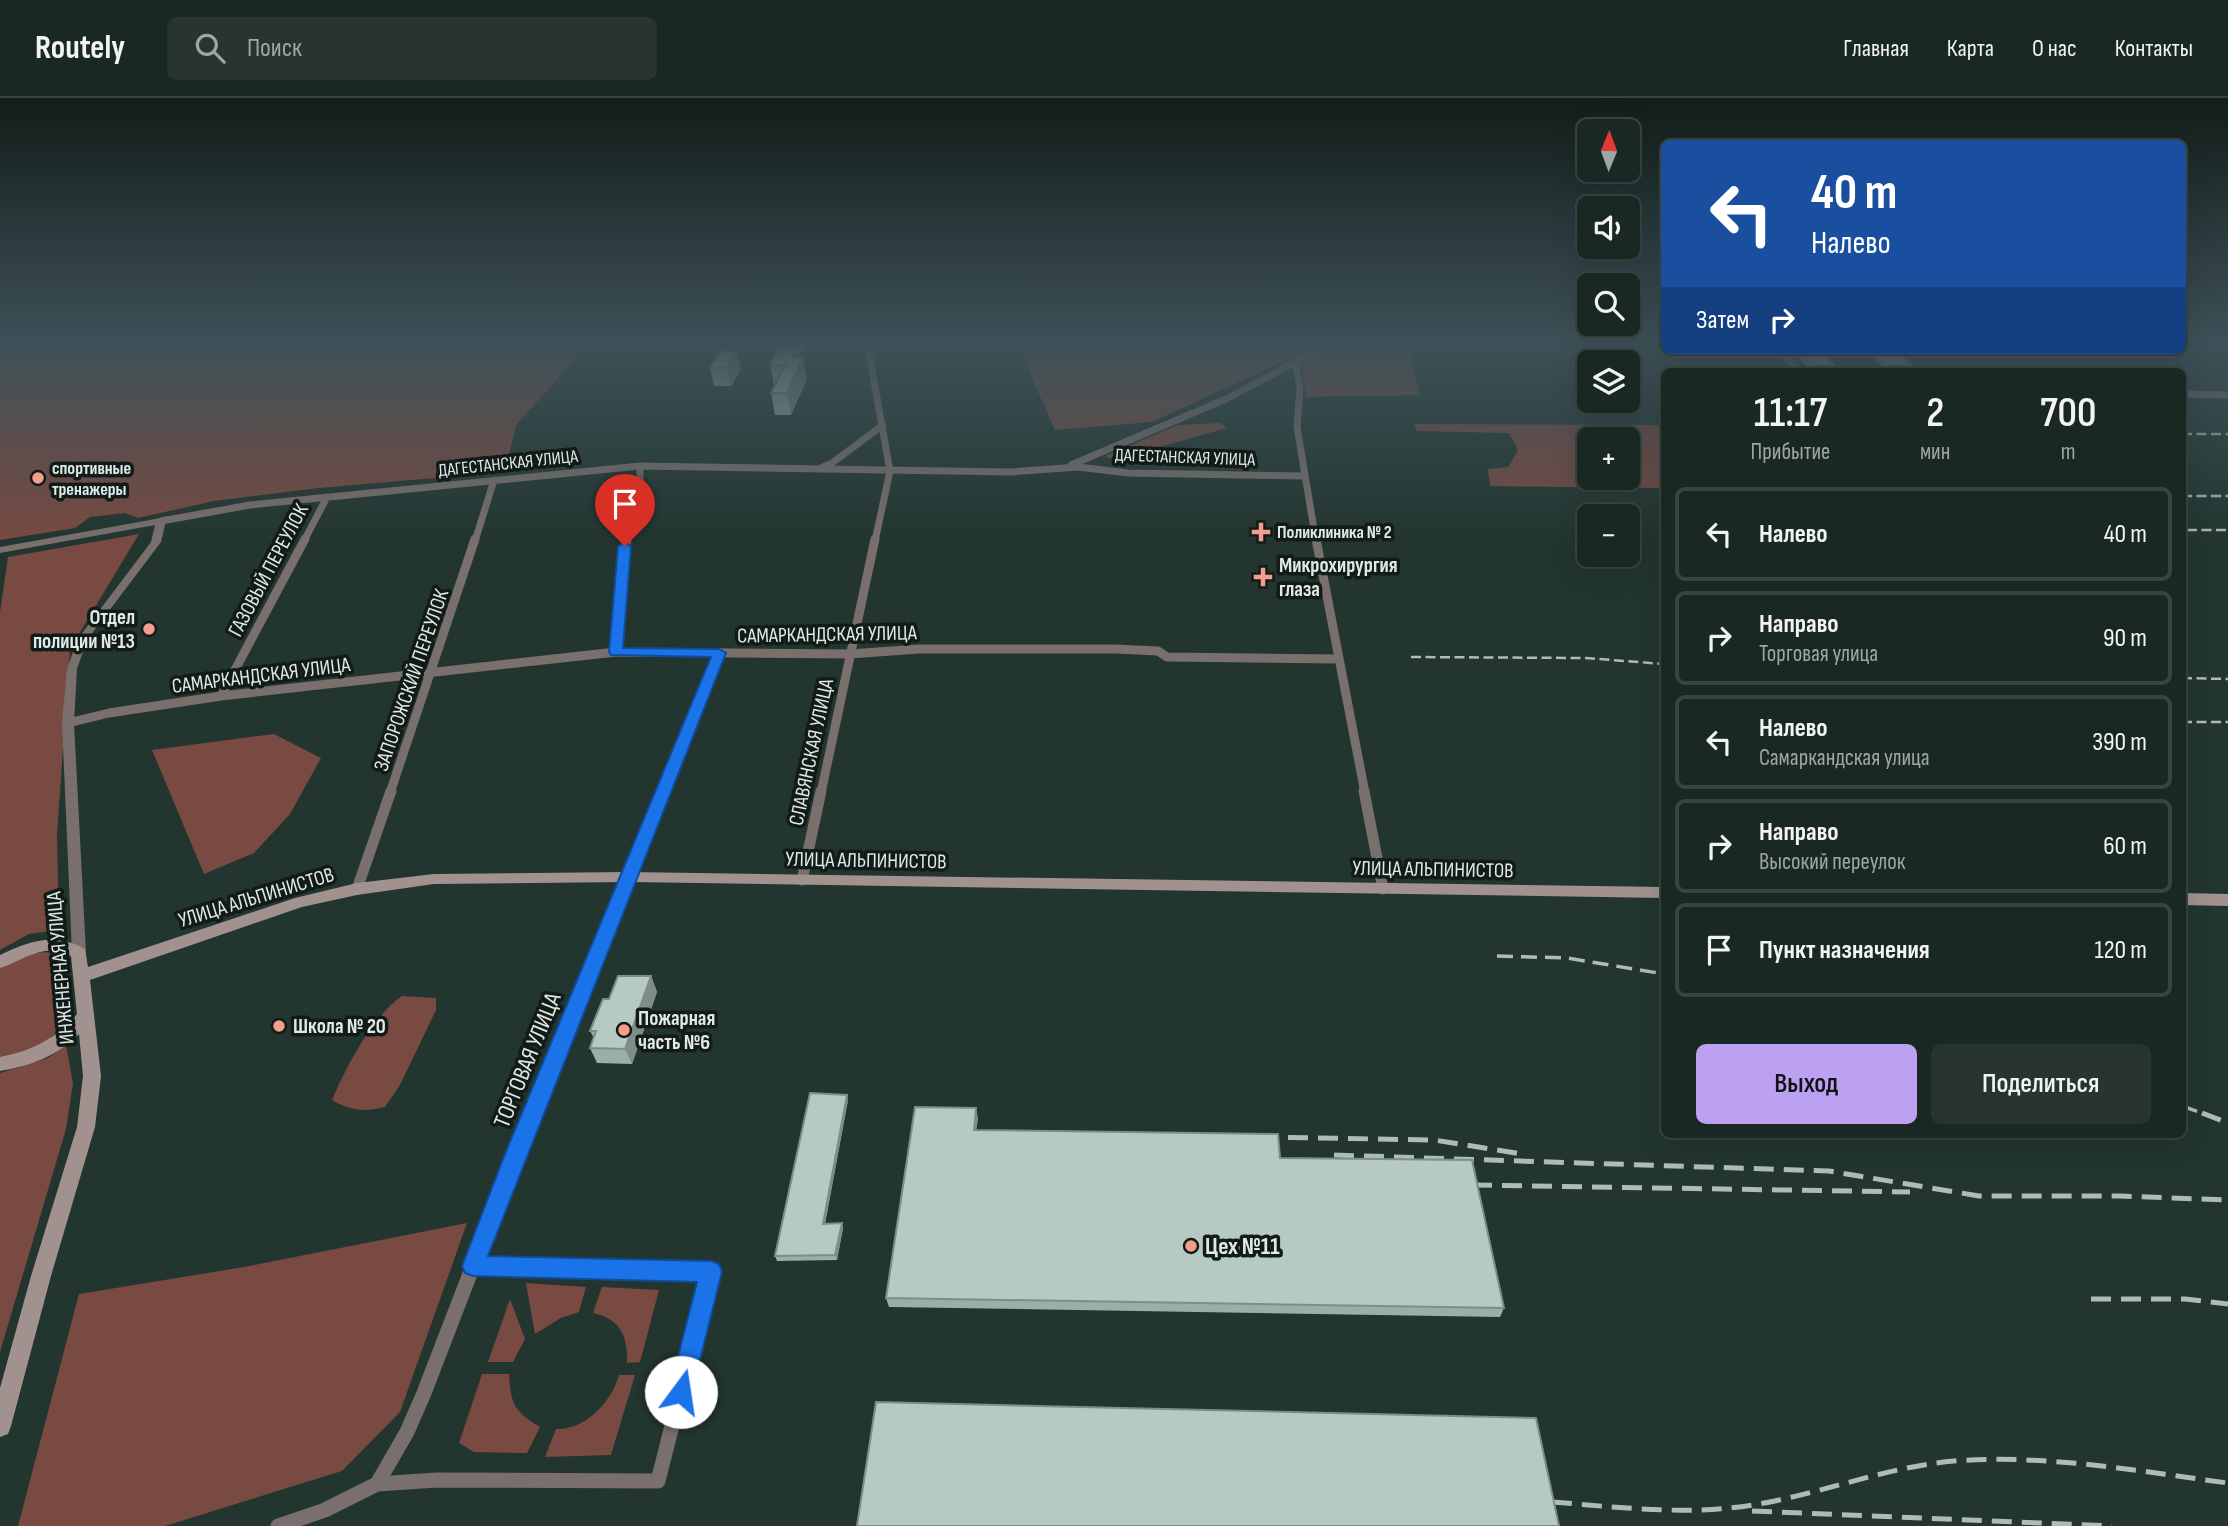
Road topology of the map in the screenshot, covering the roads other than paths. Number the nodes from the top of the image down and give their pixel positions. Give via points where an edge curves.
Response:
1 (880, 409) edge
2 (1203, 409) edge
3 (1298, 409) edge
4 (883, 425) junction
5 (640, 466) junction
6 (1065, 467) junction
7 (816, 470) junction
8 (890, 471) junction
9 (1304, 476) junction
10 (494, 480) junction
11 (327, 497) junction
12 (161, 522) junction
13 (0, 550) edge
14 (616, 652) junction
15 (719, 653) junction
16 (850, 654) junction
17 (1337, 659) junction
18 (432, 674) junction
19 (221, 696) junction
20 (68, 723) junction
21 (629, 877) junction
22 (802, 880) junction
23 (357, 889) junction
24 (1383, 889) junction
25 (1661, 893) edge
26 (2186, 899) edge
27 (2228, 900) edge
28 (79, 953) junction
29 (0, 962) edge
30 (82, 976) junction
31 (87, 1014) junction
32 (0, 1065) edge
33 (473, 1266) junction
34 (0, 1426) edge
35 (377, 1484) junction
36 (278, 1526) edge

1 - 4 street, СЛАВЯНСКАЯ УЛИЦА
2 - 6 street, ДАГЕСТАНСКАЯ УЛИЦА
3 - 9 street
4 - 7 street
4 - 8 street, СЛАВЯНСКАЯ УЛИЦА
5 - 7 street, ДАГЕСТАНСКАЯ УЛИЦА
5 - 10 street, ДАГЕСТАНСКАЯ УЛИЦА
5 - 14 street via 640,488 625,546
6 - 8 street, ДАГЕСТАНСКАЯ УЛИЦА via 1018,472
6 - 9 street, ДАГЕСТАНСКАЯ УЛИЦА via 1128,474
7 - 8 street, ДАГЕСТАНСКАЯ УЛИЦА
8 - 16 street, СЛАВЯНСКАЯ УЛИЦА
9 - 17 street
10 - 11 street, ДАГЕСТАНСКАЯ УЛИЦА
10 - 18 street, ЗАПОРОЖСКИЙ ПЕРЕУЛОК
11 - 12 street, ДАГЕСТАНСКАЯ УЛИЦА via 250,505
11 - 19 street, ГАЗОВЫЙ ПЕРЕУЛОК
12 - 13 street, ДАГЕСТАНСКАЯ УЛИЦА
12 - 20 street, ИНЖЕНЕРНАЯ УЛИЦА via 156,542 76,651
14 - 15 street, САМАРКАНДСКАЯ УЛИЦА
14 - 18 street, САМАРКАНДСКАЯ УЛИЦА
15 - 16 street, САМАРКАНДСКАЯ УЛИЦА
15 - 21 street, ТОРГОВАЯ УЛИЦА
16 - 17 street, САМАРКАНДСКАЯ УЛИЦА via 919,649 1116,649 1158,650 1167,657
16 - 22 street, СЛАВЯНСКАЯ УЛИЦА
17 - 24 street
18 - 19 street, САМАРКАНДСКАЯ УЛИЦА
18 - 23 street, ЗАПОРОЖСКИЙ ПЕРЕУЛОК
19 - 20 street, САМАРКАНДСКАЯ УЛИЦА
20 - 28 street, ИНЖЕНЕРНАЯ УЛИЦА
21 - 22 main road, УЛИЦА АЛЬПИНИСТОВ
21 - 23 main road, УЛИЦА АЛЬПИНИСТОВ via 434,879
21 - 33 street, ТОРГОВАЯ УЛИЦА
22 - 24 main road, УЛИЦА АЛЬПИНИСТОВ
23 - 30 main road, УЛИЦА АЛЬПИНИСТОВ via 300,902
24 - 25 main road, УЛИЦА АЛЬПИНИСТОВ
26 - 27 main road
28 - 29 main road via 56,944 27,949
28 - 30 main road, ИНЖЕНЕРНАЯ УЛИЦА
30 - 31 main road, ИНЖЕНЕРНАЯ УЛИЦА
31 - 32 main road via 55,1047
31 - 34 main road, ИНЖЕНЕРНАЯ УЛИЦА via 92,1076 86,1127
33 - 35 street, ТОРГОВАЯ УЛИЦА via 407,1432
33 - 35 street via 711,1272 658,1481
35 - 36 street via 325,1510

